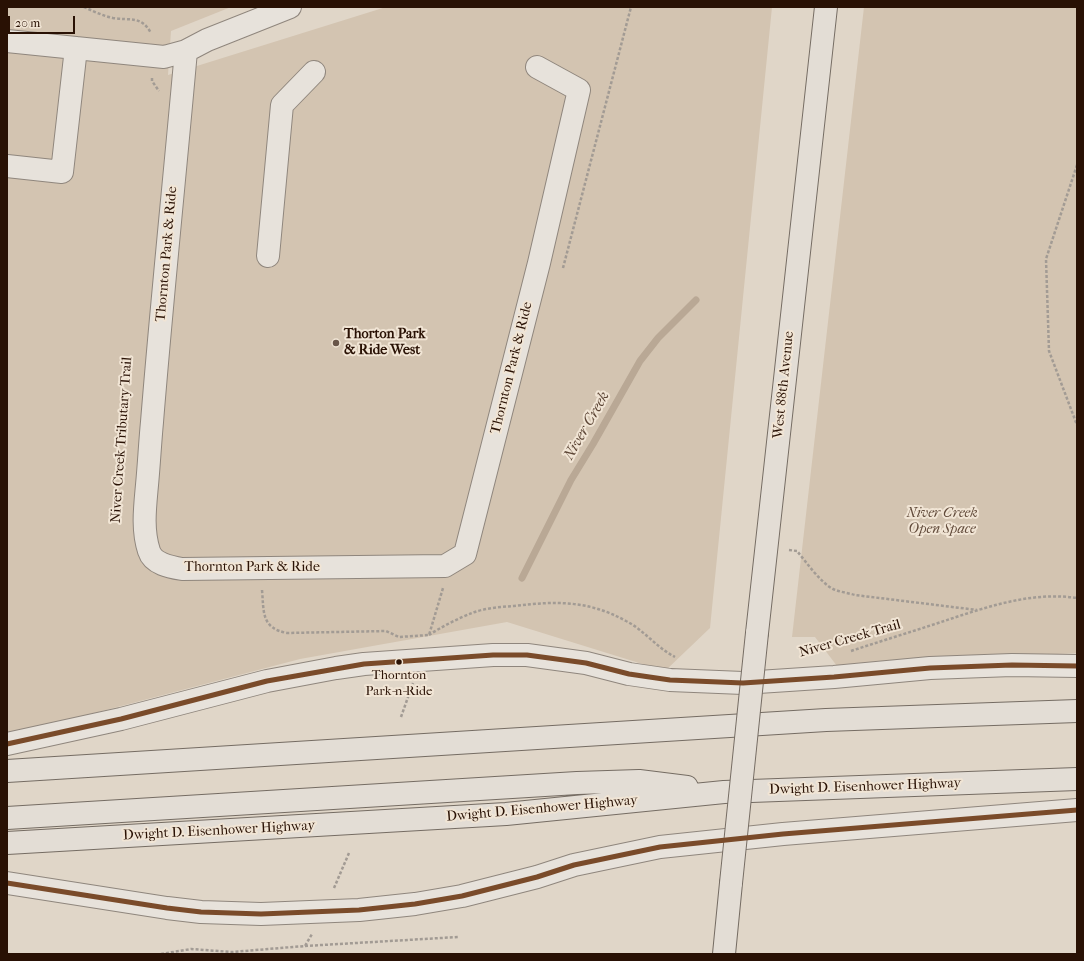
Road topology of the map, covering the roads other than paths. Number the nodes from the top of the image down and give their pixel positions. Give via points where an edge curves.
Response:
1 (290, 7) edge
2 (826, 7) edge
3 (7, 41) edge
4 (76, 48) junction
5 (186, 51) junction
6 (538, 67) dead end
7 (314, 72) dead end
8 (7, 166) edge
9 (268, 256) dead end
10 (1077, 666) edge
11 (1077, 711) edge
12 (7, 744) edge
13 (7, 771) edge
14 (1077, 779) edge
15 (724, 792) junction
16 (1077, 810) edge
17 (7, 818) edge
18 (7, 843) edge
19 (7, 883) edge
20 (724, 954) edge

1 - 5 street
2 - 20 main road, West 88th Avenue, bridge
3 - 4 street
4 - 5 street via 164,57
4 - 8 street via 62,172
5 - 6 street, Thornton Park & Ride via 145,508 146,541 150,554 158,562 169,567 198,569 444,566 465,554 539,263 579,90
7 - 9 street via 282,105
10 - 12 street via 930,668 743,683 670,680 629,674 586,663 527,655 364,664 267,681 122,719
11 - 13 main road via 818,720
14 - 15 main road, Dwight D. Eisenhower Highway
15 - 17 main road via 639,781 577,783
15 - 18 main road, Dwight D. Eisenhower Highway via 506,814
16 - 19 street via 660,847 574,865 462,896 352,911 261,914 201,912

